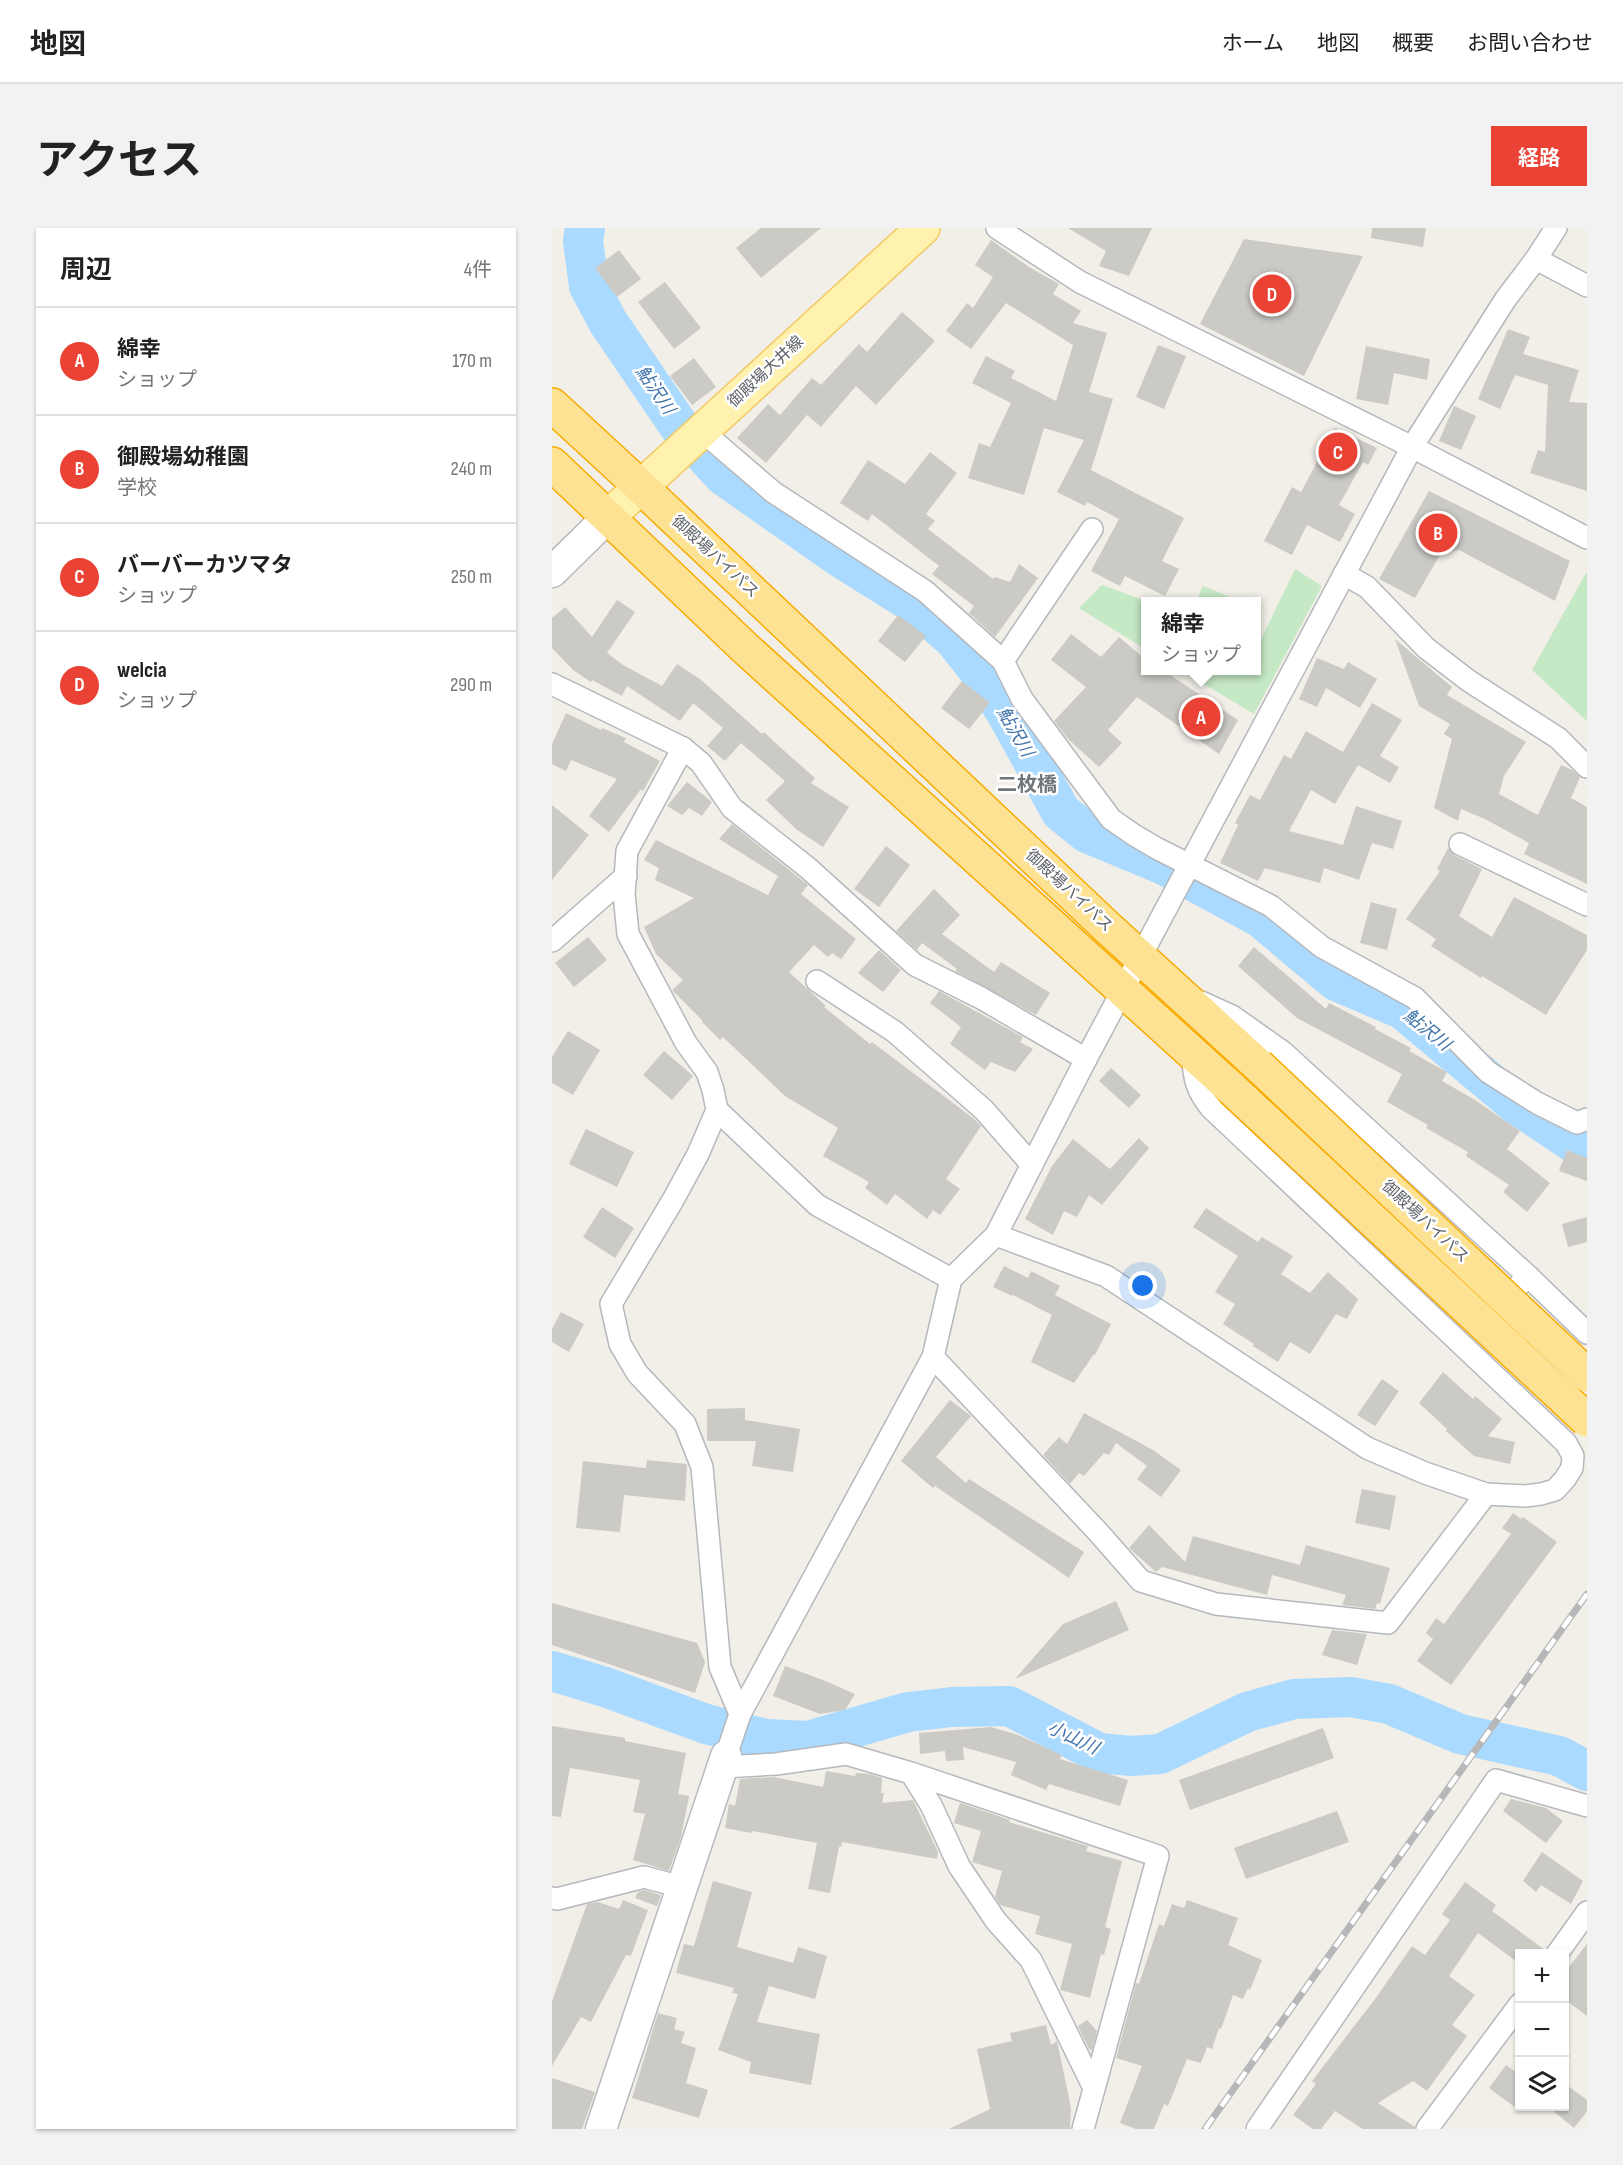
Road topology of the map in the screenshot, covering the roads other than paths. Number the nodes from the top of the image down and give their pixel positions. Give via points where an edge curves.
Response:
1 (923, 228) edge
2 (996, 228) edge
3 (1556, 228) edge
4 (1536, 259) junction
5 (1587, 286) edge
6 (552, 405) edge
7 (702, 431) junction
8 (1412, 447) junction
9 (552, 464) edge
10 (640, 486) junction
11 (609, 516) junction
12 (1092, 529) dead end
13 (1587, 538) edge
14 (552, 572) edge
15 (1344, 574) junction
16 (1003, 661) junction
17 (552, 684) edge
18 (683, 748) junction
19 (1587, 767) edge
20 (1460, 844) dead end
21 (1190, 867) junction
22 (626, 876) junction
23 (1587, 905) edge
24 (552, 941) edge
25 (1141, 958) junction
26 (817, 981) dead end
27 (1124, 990) junction
28 (1176, 990) junction
29 (1192, 1053) junction
30 (1086, 1059) junction
31 (717, 1110) junction
32 (1587, 1119) edge
33 (1032, 1165) junction
34 (996, 1235) junction
35 (1528, 1276) junction
36 (951, 1279) junction
37 (1494, 1311) junction
38 (1587, 1333) edge
39 (1461, 1344) junction
40 (933, 1357) junction
41 (1587, 1375) edge
42 (1587, 1398) edge
43 (1587, 1420) edge
44 (1486, 1494) junction
45 (740, 1714) junction
46 (725, 1762) junction
47 (911, 1773) junction
48 (1587, 1806) edge
49 (682, 1887) junction
50 (552, 1898) edge
51 (1587, 1912) edge
52 (1560, 1949) edge
53 (1515, 2011) edge
54 (1094, 2088) junction
55 (601, 2129) edge
56 (1083, 2129) edge
57 (1257, 2129) edge
58 (1427, 2129) edge

1 - 7 main road, 御殿場大井線
2 - 8 street via 1080,282
3 - 4 street
4 - 5 street
4 - 8 street via 1505,300
6 - 10 highway, 御殿場バイパス
7 - 10 main road, 御殿場大井線
7 - 16 street via 773,492 925,591
8 - 13 street
8 - 15 street
9 - 11 highway, 御殿場バイパス
10 - 11 main road, 御殿場大井線
10 - 25 highway, 御殿場バイパス
11 - 14 street
11 - 27 highway, 御殿場バイパス via 745,648
12 - 16 street
15 - 19 street via 1367,587 1426,648 1469,681 1558,738
15 - 21 street
16 - 21 street via 1022,699 1111,819
17 - 18 street
18 - 22 street via 627,850
18 - 30 street via 701,763 732,808 808,868 915,965
20 - 23 street
21 - 25 street
21 - 32 street via 1271,906 1322,947 1415,998 1488,1072 1577,1123
22 - 24 street
22 - 31 street via 628,934 686,1043 706,1072
25 - 27 street
25 - 28 highway, 御殿場バイパス
26 - 33 street via 895,1032 984,1110
27 - 29 highway, 御殿場バイパス
27 - 30 street
28 - 35 street via 1232,1016 1283,1052
28 - 41 highway, 御殿場バイパス, bridge
29 - 39 street via 1195,1081 1211,1108
29 - 43 highway, 御殿場バイパス, bridge
30 - 33 street
31 - 36 street via 817,1205
31 - 45 street via 673,1200 611,1304 620,1344 638,1373 685,1424 702,1467 720,1667
33 - 34 street
34 - 36 street
34 - 44 street via 1106,1276 1366,1448
35 - 37 street
35 - 38 street
36 - 40 street
37 - 39 street
37 - 42 street
39 - 44 street via 1566,1443 1573,1456 1572,1468 1555,1490 1525,1496
40 - 44 street via 1141,1581 1216,1604 1388,1623
40 - 45 street
45 - 46 street
46 - 47 street via 776,1764 846,1754
46 - 49 street
47 - 54 street via 931,1805 959,1866 996,1921 1031,1960
47 - 54 street via 1158,1856
48 - 57 street via 1496,1780
49 - 50 street via 644,1877
49 - 55 street
51 - 52 street
53 - 58 street
54 - 56 street

